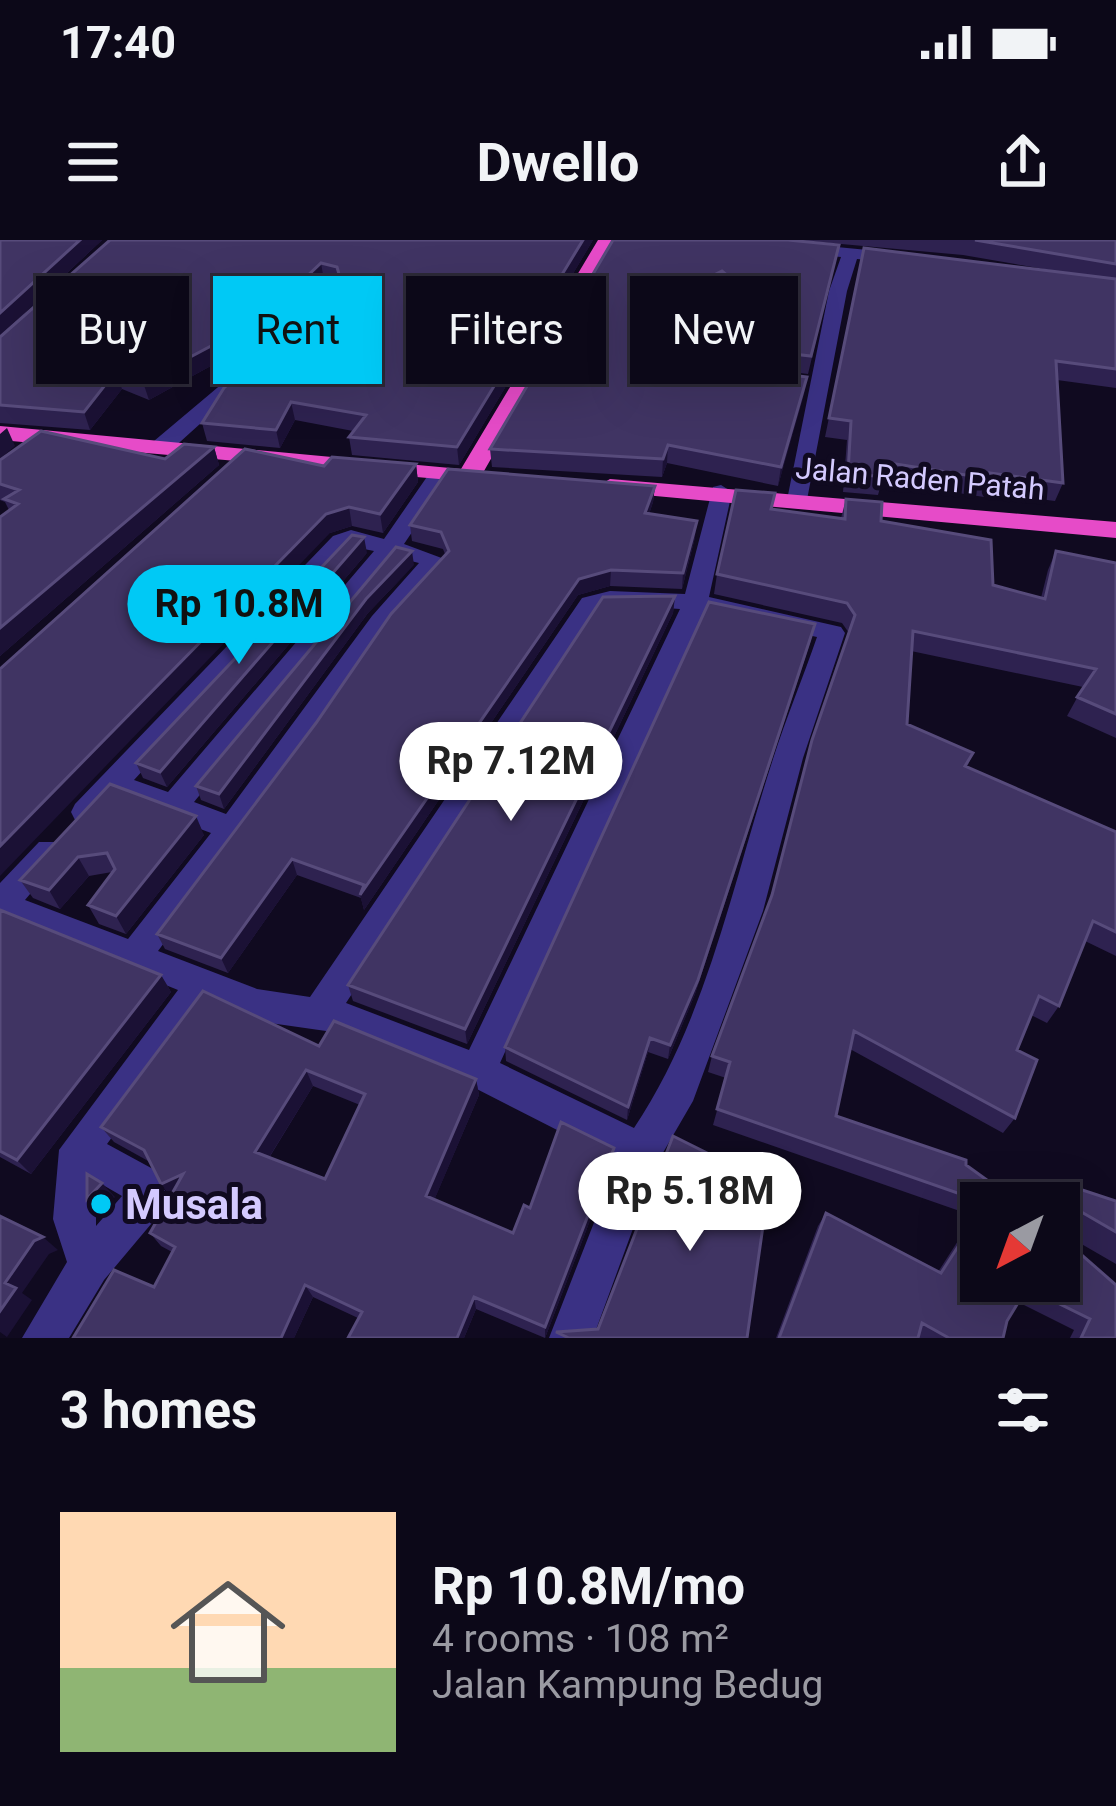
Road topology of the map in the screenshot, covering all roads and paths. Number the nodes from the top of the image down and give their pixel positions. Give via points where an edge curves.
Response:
1 (607, 240) edge
2 (713, 240) edge
3 (850, 254) junction
4 (912, 260) edge
5 (232, 384) edge
6 (0, 433) edge
7 (45, 438) junction
8 (161, 446) junction
9 (245, 454) junction
10 (15, 462) edge
11 (225, 475) edge
12 (439, 476) junction
13 (468, 478) junction
14 (509, 480) edge
15 (592, 485) edge
16 (721, 493) junction
17 (797, 500) junction
18 (1116, 530) edge
19 (392, 545) junction
20 (695, 604) junction
21 (240, 650) junction
22 (292, 670) junction
23 (112, 784) junction
24 (172, 808) junction
25 (234, 829) junction
26 (93, 901) edge
27 (0, 904) edge
28 (68, 932) junction
29 (134, 957) junction
30 (202, 986) junction
31 (320, 1013) junction
32 (478, 1071) junction
33 (79, 1150) junction
34 (641, 1152) junction
35 (89, 1265) junction
36 (44, 1338) edge
37 (571, 1338) edge

1 - 13 highway
2 - 3 street
3 - 4 street
3 - 17 street via 809,384
5 - 8 street
6 - 7 highway
7 - 8 highway
7 - 10 street
8 - 9 highway
9 - 11 street
9 - 12 highway
12 - 13 highway
12 - 19 street
13 - 14 highway
15 - 16 highway, Jalan Raden Patah
16 - 17 highway, Jalan Raden Patah
16 - 20 street
17 - 18 highway, Jalan Raden Patah
19 - 21 street via 345,539
19 - 22 street
19 - 25 street via 435,564 381,622
20 - 31 street via 616,596 591,604
20 - 32 street
20 - 34 street via 834,637 788,758 746,911 674,1101
21 - 22 street
21 - 23 street
22 - 24 street
23 - 24 street
23 - 27 street
24 - 25 street
25 - 29 street
26 - 28 street
27 - 28 street
28 - 29 street
29 - 30 street
30 - 31 street via 256,1005
30 - 33 street
31 - 32 street
32 - 34 street
33 - 35 street via 73,1219
33 - 35 street via 140,1183 148,1197
34 - 37 street
35 - 36 street

